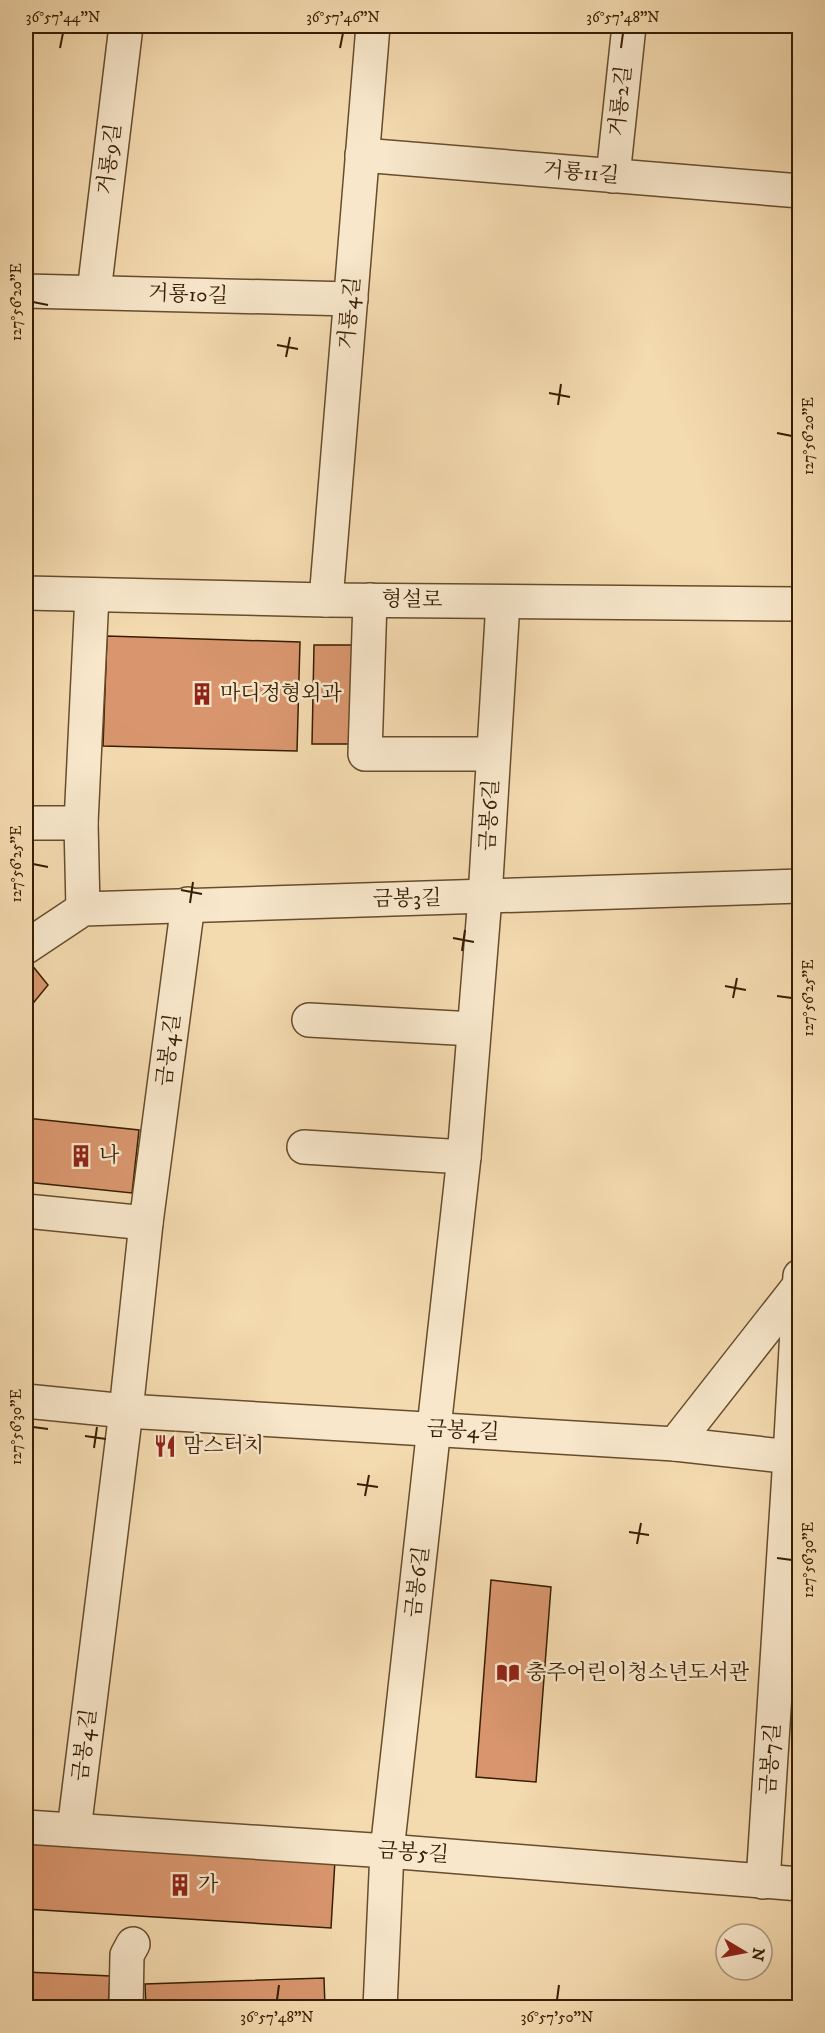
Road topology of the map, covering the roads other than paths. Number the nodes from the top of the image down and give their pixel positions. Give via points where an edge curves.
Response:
1 (126, 26) edge
2 (373, 26) edge
3 (629, 26) edge
4 (362, 155) junction
5 (613, 176) junction
6 (800, 191) edge
7 (26, 291) edge
8 (94, 292) junction
9 (351, 299) junction
10 (26, 593) edge
11 (92, 595) junction
12 (326, 600) junction
13 (370, 600) junction
14 (503, 602) junction
15 (800, 604) edge
16 (494, 754) junction
17 (26, 823) edge
18 (81, 823) junction
19 (800, 886) edge
20 (485, 897) junction
21 (188, 904) junction
22 (83, 909) junction
23 (26, 947) edge
24 (309, 1020) dead end
25 (474, 1029) junction
26 (304, 1147) dead end
27 (464, 1157) junction
28 (26, 1211) edge
29 (146, 1223) junction
30 (800, 1276) edge
31 (799, 1287) edge
32 (26, 1401) edge
33 (126, 1411) junction
34 (435, 1429) junction
35 (675, 1444) junction
36 (795, 1457) edge
37 (26, 1827) edge
38 (74, 1830) junction
39 (387, 1851) junction
40 (763, 1882) junction
41 (800, 1884) edge
42 (133, 1944) dead end
43 (126, 2007) edge
44 (380, 2007) edge

1 - 8 street, 거룡9길
2 - 4 street, 거룡4길
3 - 5 street, 거룡2길
4 - 5 street, 거룡11길
4 - 9 street, 거룡4길
5 - 6 street, 거룡11길
7 - 8 street, 거룡10길
8 - 9 street, 거룡10길
9 - 12 street, 거룡4길
10 - 11 street, 형설로
11 - 12 street, 형설로
11 - 18 street
12 - 13 street, 형설로
13 - 14 street, 형설로
13 - 16 street via 365,754
14 - 15 street, 형설로
14 - 16 street, 금봉6길
16 - 20 street, 금봉6길
17 - 18 street
18 - 22 street
19 - 20 street, 금봉3길
20 - 21 street, 금봉3길
20 - 25 street, 금봉6길
21 - 22 street, 금봉3길
21 - 29 street, 금봉4길
22 - 23 street
24 - 25 street
25 - 27 street, 금봉6길
26 - 27 street
27 - 34 street, 금봉6길
28 - 29 street
29 - 33 street, 금봉4길
30 - 31 street, 금봉7길
31 - 35 street
31 - 36 street, 금봉7길
32 - 33 street, 금봉4길
33 - 34 street, 금봉4길
33 - 38 street, 금봉4길
34 - 35 street, 금봉4길
34 - 39 street, 금봉6길
35 - 36 street, 금봉4길
36 - 40 street, 금봉7길
37 - 38 street, 금봉5길
38 - 39 street, 금봉5길
39 - 40 street, 금봉5길
39 - 44 street, 금봉6길
40 - 41 street, 금봉5길
42 - 43 street via 127,1955

